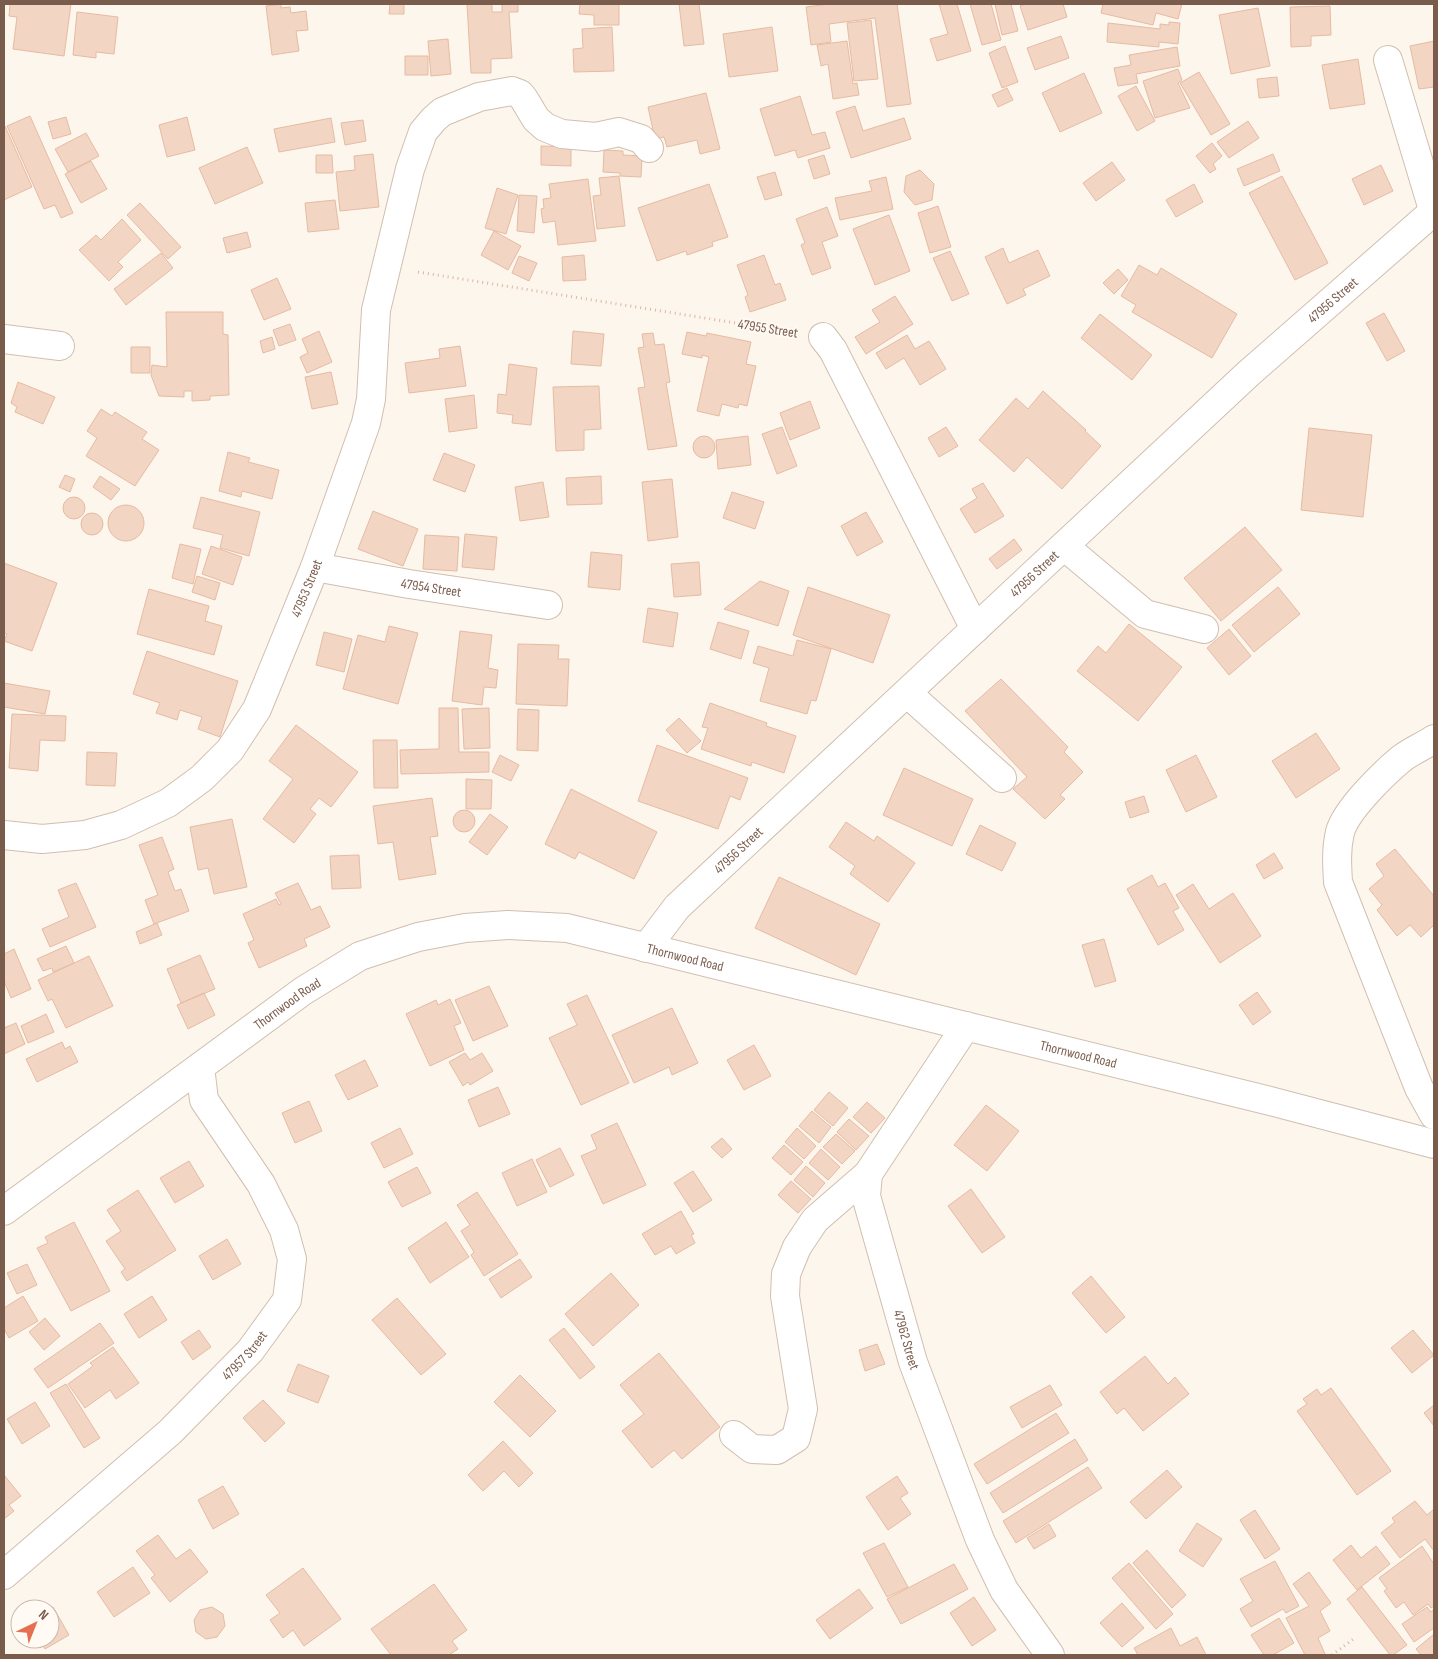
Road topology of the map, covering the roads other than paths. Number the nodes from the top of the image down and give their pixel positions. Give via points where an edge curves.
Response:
1 (1388, 60) dead end
2 (649, 148) dead end
3 (1434, 212) edge
4 (823, 337) road end
5 (4, 339) edge
6 (60, 346) dead end
7 (1064, 546) junction
8 (315, 567) junction
9 (548, 605) dead end
10 (976, 629) junction
11 (1204, 629) dead end
12 (907, 693) junction
13 (1434, 739) edge
14 (1002, 778) dead end
15 (4, 835) edge
16 (646, 948) junction
17 (966, 1026) junction
18 (200, 1067) junction
19 (1434, 1115) edge
20 (1434, 1144) edge
21 (868, 1174) junction
22 (4, 1211) edge
23 (734, 1436) dead end
24 (4, 1575) edge
25 (1050, 1655) edge

1 - 3 street
2 - 8 street, 47953 Street via 641,139 619,132 596,137 562,134 536,120 520,94 512,91 479,97 442,112 423,132 410,169 376,310 366,423
3 - 7 street, 47956 Street via 1249,373
4 - 10 street via 833,350
5 - 6 street
7 - 10 street, 47956 Street
7 - 11 street via 1145,614
8 - 9 street, 47954 Street
8 - 15 street, 47953 Street via 257,709 230,750 202,778 168,803 121,825 85,835 42,839
10 - 12 street, 47956 Street
12 - 14 street
12 - 16 street, 47956 Street via 677,907
13 - 19 street via 1402,758 1368,791 1341,830 1336,856 1338,882 1419,1088
16 - 17 street, Thornwood Road
16 - 18 street, Thornwood Road via 567,928 508,925 465,928 418,937 360,956 303,991
17 - 20 street, Thornwood Road
17 - 21 street
18 - 22 street, Thornwood Road
18 - 24 street, 47957 Street via 204,1100 261,1184 284,1230 292,1259 287,1300 250,1351 170,1432
21 - 23 street via 815,1220 797,1246 786,1274 784,1296 803,1409 796,1438 778,1450 769,1450 752,1449
21 - 25 street, 47962 Street via 866,1196 914,1362 980,1540 1004,1590

